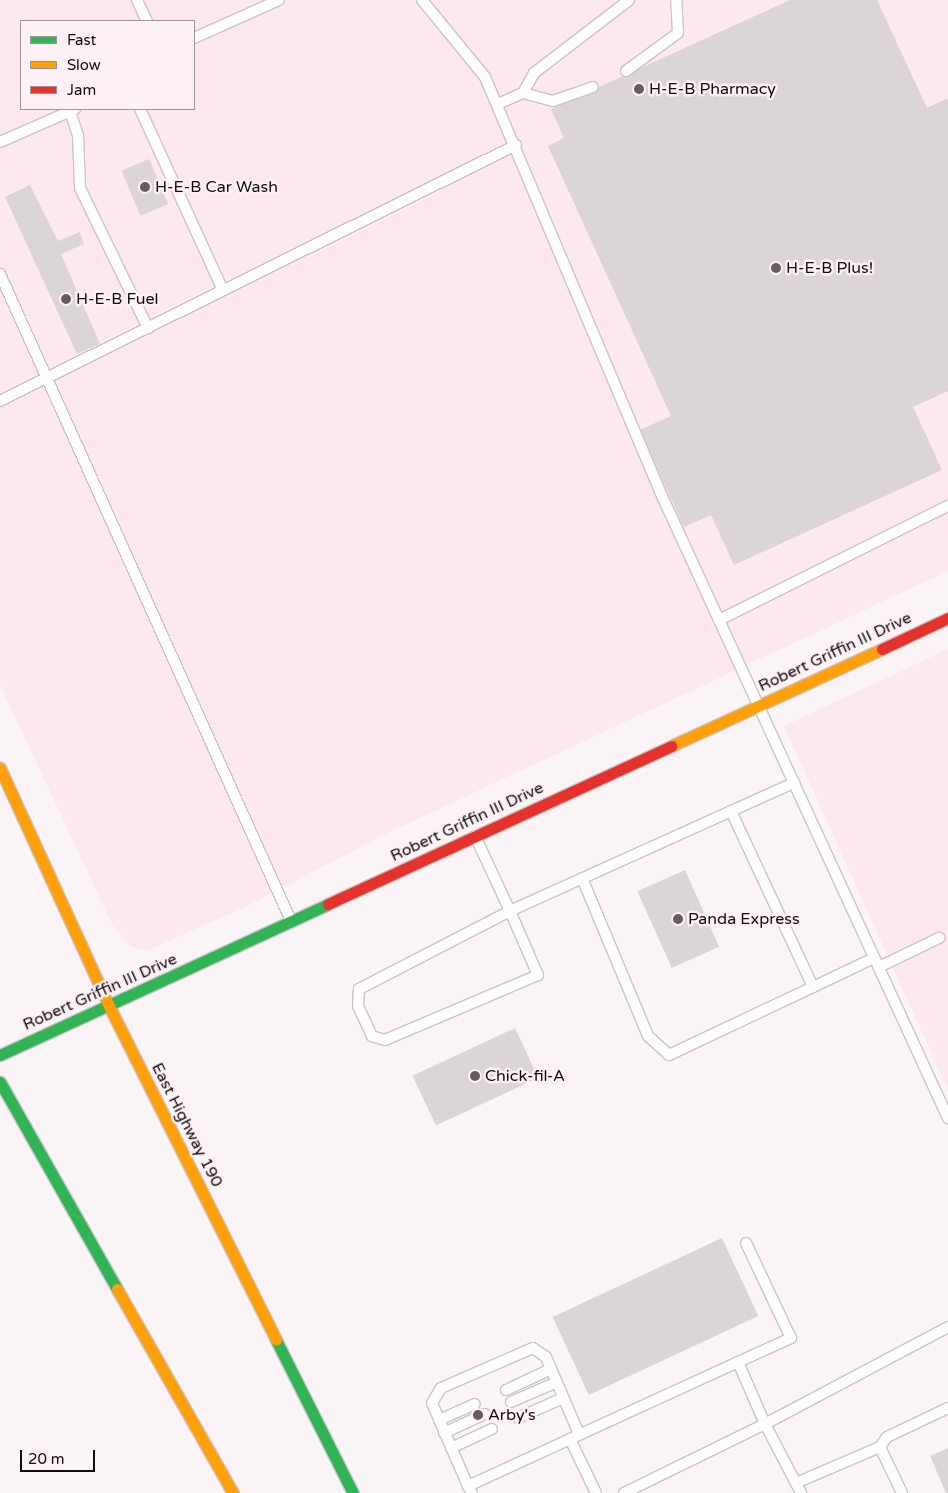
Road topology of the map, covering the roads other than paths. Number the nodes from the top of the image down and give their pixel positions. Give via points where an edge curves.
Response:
1 (137, 0) edge
2 (279, 0) edge
3 (422, 0) edge
4 (629, 0) edge
5 (676, 0) edge
6 (147, 20) edge
7 (195, 38) edge
8 (626, 71) dead end
9 (593, 87) dead end
10 (523, 93) junction
11 (498, 104) junction
12 (73, 110) edge
13 (140, 110) edge
14 (0, 142) edge
15 (516, 145) junction
16 (0, 274) edge
17 (223, 290) junction
18 (148, 328) junction
19 (47, 377) junction
20 (0, 401) edge
21 (948, 506) edge
22 (948, 618) edge
23 (718, 620) junction
24 (759, 706) junction
25 (0, 768) edge
26 (794, 782) junction
27 (731, 811) junction
28 (475, 836) junction
29 (582, 878) junction
30 (510, 911) junction
31 (291, 922) junction
32 (939, 938) dead end
33 (876, 962) junction
34 (813, 987) junction
35 (109, 1006) junction
36 (0, 1055) edge
37 (0, 1082) edge
38 (948, 1118) edge
39 (746, 1243) dead end
40 (948, 1327) edge
41 (738, 1362) junction
42 (552, 1370) junction
43 (557, 1382) junction
44 (506, 1390) dead end
45 (564, 1398) junction
46 (511, 1402) dead end
47 (475, 1404) dead end
48 (948, 1408) edge
49 (485, 1414) dead end
50 (518, 1418) dead end
51 (439, 1420) junction
52 (765, 1424) junction
53 (492, 1429) dead end
54 (444, 1433) junction
55 (575, 1437) junction
56 (880, 1447) junction
57 (451, 1448) junction
58 (796, 1483) junction
59 (470, 1490) edge
60 (233, 1493) edge
61 (353, 1493) edge
62 (596, 1493) edge
63 (624, 1493) edge
64 (801, 1493) edge
65 (902, 1493) edge

1 - 6 lane
2 - 7 lane
3 - 11 lane via 486,77
4 - 10 lane via 534,73
5 - 8 lane via 678,33
9 - 10 lane via 553,101
10 - 11 lane
11 - 15 lane
12 - 14 lane
12 - 18 lane via 78,136 80,188
13 - 17 lane
15 - 17 lane
15 - 23 lane via 640,446
16 - 19 lane
17 - 18 lane
18 - 19 lane
19 - 20 lane
19 - 31 lane
21 - 23 lane
22 - 24 main road, Robert Griffin III Drive
23 - 24 lane
24 - 26 lane
24 - 28 main road, Robert Griffin III Drive
25 - 35 main road, East Highway 190
26 - 27 lane
26 - 33 lane
27 - 29 lane
27 - 34 lane
28 - 30 lane
28 - 31 main road, Robert Griffin III Drive
29 - 30 lane
29 - 34 lane via 648,1036 669,1055
30 - 30 lane via 538,975 385,1040 372,1036 358,1006 359,990
31 - 35 main road, Robert Griffin III Drive
32 - 33 lane
33 - 34 lane
33 - 38 lane
35 - 36 main road, Robert Griffin III Drive
35 - 61 main road, East Highway 190
37 - 60 main road
39 - 41 lane via 791,1338
40 - 52 lane
41 - 52 lane
41 - 55 lane
42 - 43 lane
42 - 44 lane
42 - 51 lane via 546,1357 533,1348 441,1388 432,1403
43 - 45 lane
43 - 46 lane
45 - 50 lane
45 - 55 lane
47 - 51 lane
48 - 56 lane via 887,1437
49 - 54 lane
51 - 54 lane
52 - 58 lane
52 - 63 lane
53 - 57 lane
54 - 57 lane
55 - 59 lane
55 - 62 lane
56 - 58 lane
56 - 65 lane
57 - 59 lane
58 - 64 lane

